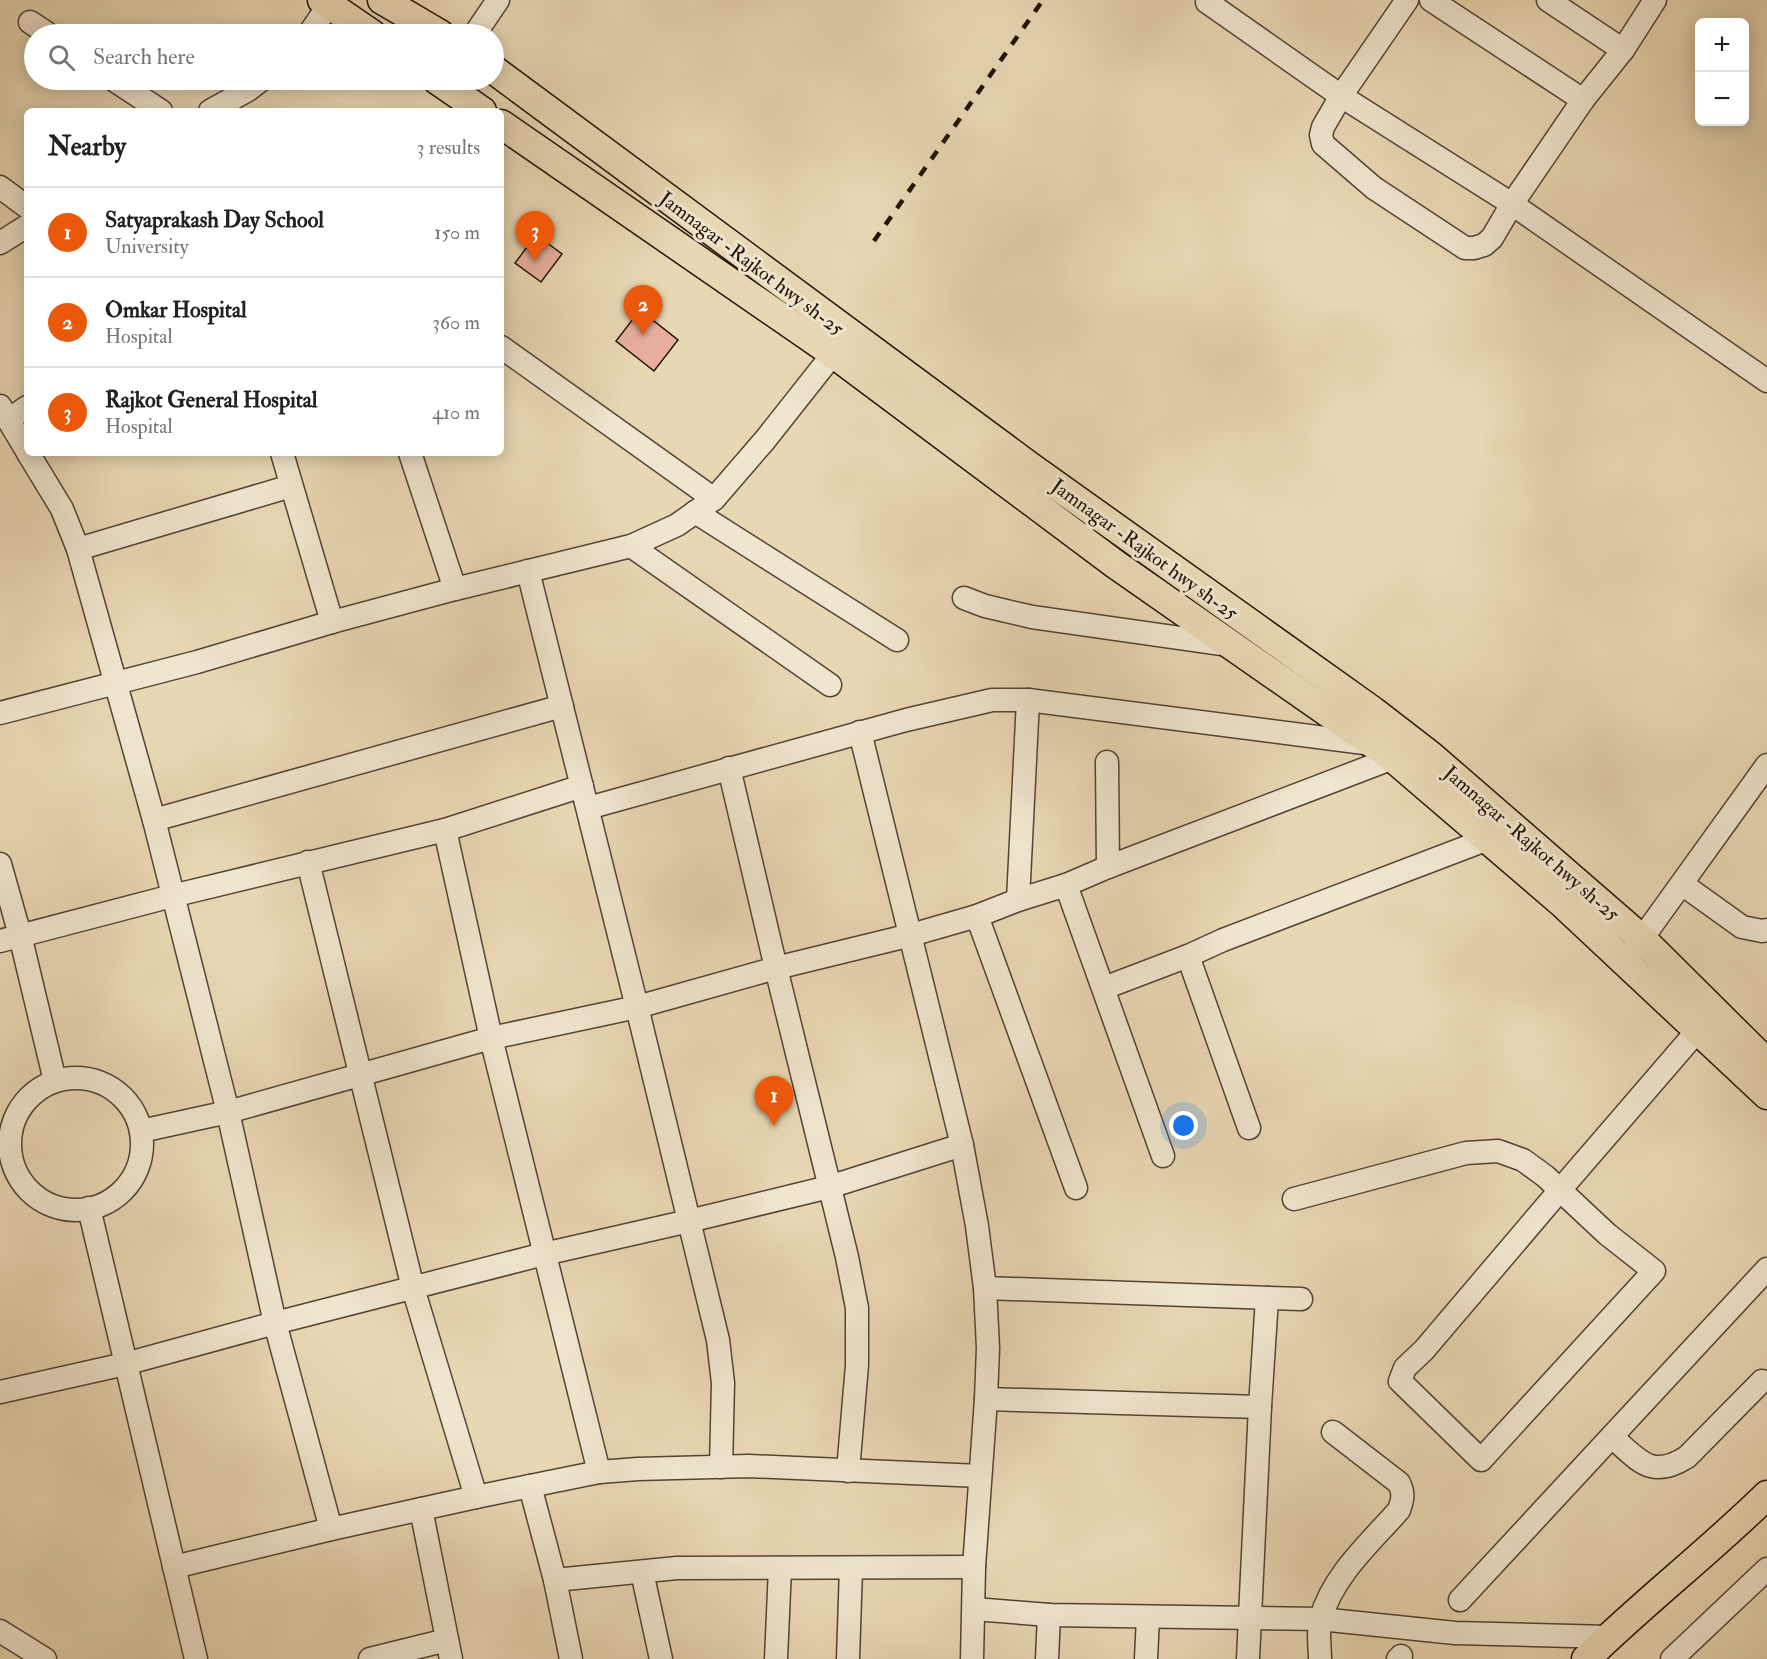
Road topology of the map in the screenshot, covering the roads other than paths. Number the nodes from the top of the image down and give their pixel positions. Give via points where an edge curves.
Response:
1 (382, 0) edge
2 (498, 0) edge
3 (1407, 0) edge
4 (1431, 0) edge
5 (1548, 0) edge
6 (1655, 0) edge
7 (328, 2) edge
8 (1207, 2) dead end
9 (315, 24) edge
10 (358, 24) edge
11 (423, 24) edge
12 (482, 24) edge
13 (1623, 50) junction
14 (504, 78) edge
15 (129, 90) edge
16 (248, 90) edge
17 (453, 90) edge
18 (1341, 96) junction
19 (1583, 100) junction
20 (156, 108) edge
21 (215, 108) edge
22 (478, 108) edge
23 (504, 126) edge
24 (0, 187) edge
25 (1512, 204) junction
26 (24, 205) edge
27 (24, 228) edge
28 (0, 243) edge
29 (841, 344) junction
30 (504, 349) edge
31 (1767, 381) edge
32 (24, 408) edge
33 (4, 413) edge
34 (24, 446) edge
35 (30, 456) edge
36 (283, 456) edge
37 (411, 456) edge
38 (291, 486) junction
39 (714, 499) junction
40 (695, 512) junction
41 (631, 546) junction
42 (78, 549) junction
43 (528, 571) junction
44 (455, 589) junction
45 (964, 598) dead end
46 (332, 622) junction
47 (897, 640) dead end
48 (1231, 645) junction
49 (116, 683) junction
50 (830, 685) dead end
51 (1028, 700) junction
52 (562, 706) junction
53 (0, 713) edge
54 (860, 732) junction
55 (1393, 748) junction
56 (1107, 762) dead end
57 (1767, 765) edge
58 (729, 768) junction
59 (582, 786) junction
60 (588, 808) junction
61 (154, 820) junction
62 (445, 830) junction
63 (1488, 839) junction
64 (308, 862) junction
65 (0, 864) edge
66 (1108, 867) junction
67 (1682, 884) junction
68 (1066, 885) junction
69 (172, 896) junction
70 (1018, 900) junction
71 (977, 916) junction
72 (1767, 930) edge
73 (911, 935) junction
74 (10, 938) edge
75 (1642, 939) junction
76 (1188, 956) junction
77 (1625, 962) junction
78 (776, 968) junction
79 (1104, 988) junction
80 (637, 1007) junction
81 (1698, 1030) junction
82 (491, 1038) junction
83 (1767, 1063) edge
84 (361, 1075) junction
85 (55, 1081) junction
86 (1767, 1095) edge
87 (228, 1112) junction
88 (1250, 1128) dead end
89 (141, 1131) junction
90 (962, 1145) junction
91 (1163, 1156) dead end
92 (7, 1169) edge
93 (829, 1187) junction
94 (1076, 1188) dead end
95 (1560, 1190) junction
96 (1294, 1199) dead end
97 (89, 1208) junction
98 (689, 1221) junction
99 (544, 1254) junction
100 (1767, 1269) edge
101 (413, 1288) junction
102 (985, 1288) junction
103 (1267, 1298) junction
104 (1301, 1299) dead end
105 (275, 1323) junction
106 (125, 1364) junction
107 (1762, 1381) dead end
108 (0, 1392) edge
109 (986, 1400) junction
110 (1260, 1407) junction
111 (1333, 1432) dead end
112 (1612, 1437) junction
113 (721, 1467) junction
114 (848, 1471) junction
115 (599, 1472) junction
116 (980, 1476) junction
117 (530, 1486) junction
118 (1767, 1495) edge
119 (476, 1497) junction
120 (421, 1509) junction
121 (1767, 1516) edge
122 (331, 1529) junction
123 (174, 1567) junction
124 (974, 1567) junction
125 (780, 1568) junction
126 (850, 1568) junction
127 (1767, 1569) edge
128 (642, 1572) junction
129 (555, 1580) junction
130 (1460, 1600) dead end
131 (974, 1609) junction
132 (1049, 1615) junction
133 (1148, 1617) junction
134 (1250, 1619) junction
135 (1320, 1619) junction
136 (0, 1631) edge
137 (1611, 1648) edge
138 (449, 1649) edge
139 (45, 1659) edge
140 (196, 1659) edge
141 (370, 1659) edge
142 (571, 1659) edge
143 (661, 1659) edge
144 (776, 1659) edge
145 (848, 1659) edge
146 (972, 1659) edge
147 (1047, 1659) edge
148 (1146, 1659) edge
149 (1248, 1659) edge
150 (1320, 1659) edge
151 (1586, 1659) edge
152 (1672, 1659) edge

1 - 11 main road
2 - 12 street
3 - 18 street
4 - 19 street
5 - 13 street
6 - 13 street
7 - 9 street
7 - 10 main road
8 - 18 street
13 - 19 street
14 - 29 main road, Jamnagar -Rajkot hwy sh-25
15 - 20 street
16 - 21 street
17 - 22 main road
18 - 25 street
18 - 25 street via 1323,127 1323,144 1374,189 1465,248 1484,246
19 - 25 street
23 - 29 main road
24 - 26 street
25 - 31 street
27 - 28 street
29 - 39 street
29 - 48 main road via 1115,564
29 - 55 main road, Jamnagar -Rajkot hwy sh-25 via 1060,489 1373,711
30 - 39 street
32 - 33 street
33 - 34 street
35 - 42 street via 62,510
36 - 38 street
37 - 44 street
38 - 42 street
38 - 46 street
39 - 40 street
40 - 41 street via 677,525
40 - 47 street
41 - 43 street
41 - 50 street
42 - 49 street
43 - 44 street
43 - 52 street
44 - 46 street
45 - 48 street via 1032,617
46 - 49 street
48 - 55 main road
49 - 53 street
49 - 61 street
51 - 54 street via 992,700
51 - 55 street
51 - 70 street
52 - 59 street
52 - 61 street
54 - 58 street
54 - 73 street
55 - 63 main road
55 - 66 street
55 - 75 main road, Jamnagar -Rajkot hwy sh-25
56 - 66 street
57 - 67 street
58 - 60 street
58 - 78 street
59 - 60 street
59 - 62 street
60 - 80 street
61 - 69 street
62 - 64 street
62 - 82 street
63 - 76 street
63 - 77 main road
64 - 69 street
64 - 84 street
65 - 74 street
66 - 68 street
67 - 72 street via 1742,927
67 - 75 street
68 - 70 street
68 - 79 street
69 - 74 street
69 - 87 street
70 - 71 street
71 - 73 street
71 - 94 street
73 - 78 street
73 - 90 street
74 - 85 street
75 - 77 street
75 - 83 main road, Jamnagar -Rajkot hwy sh-25
76 - 79 street
76 - 88 street
77 - 81 main road
78 - 80 street
78 - 93 street
79 - 91 street
80 - 82 street
80 - 98 street
81 - 86 main road
81 - 95 street
82 - 84 street
82 - 99 street
84 - 87 street
84 - 101 street
85 - 89 street via 78,1078 100,1082 119,1093 133,1110
85 - 92 street via 36,1090 21,1106 12,1125
87 - 89 street
87 - 105 street
89 - 97 street via 136,1172 108,1201
90 - 93 street
90 - 102 street
92 - 97 street via 52,1205
93 - 98 street
93 - 114 street via 856,1308 857,1365
95 - 95 street via 1405,1368 1400,1381 1481,1460 1654,1271
95 - 96 street via 1523,1160 1498,1151 1466,1153
97 - 106 street
98 - 99 street
98 - 113 street via 718,1340 723,1383
99 - 101 street
99 - 115 street
100 - 112 street
101 - 105 street
101 - 119 street
102 - 103 street
102 - 109 street
103 - 104 street
103 - 110 street
105 - 106 street
105 - 122 street
106 - 108 street
106 - 123 street
107 - 112 street via 1687,1457 1672,1467 1654,1468 1642,1462
109 - 110 street
109 - 116 street
110 - 134 street
111 - 135 street via 1399,1483 1403,1500 1399,1510 1343,1574
112 - 130 street
113 - 114 street
113 - 115 street
114 - 116 street
115 - 117 street
116 - 124 street
117 - 119 street
117 - 129 street
118 - 137 main road
119 - 120 street
120 - 122 street
120 - 138 street
121 - 137 main road
122 - 123 street
123 - 140 street
124 - 126 street
124 - 131 street
125 - 126 street
125 - 128 street
125 - 144 street
126 - 145 street
127 - 152 street
128 - 129 street
128 - 143 street
129 - 142 street
131 - 132 street
131 - 146 street
132 - 133 street
132 - 147 street
133 - 134 street
133 - 148 street
134 - 135 street
134 - 149 street
135 - 137 street
135 - 150 street
136 - 139 street
137 - 151 main road
138 - 141 street

